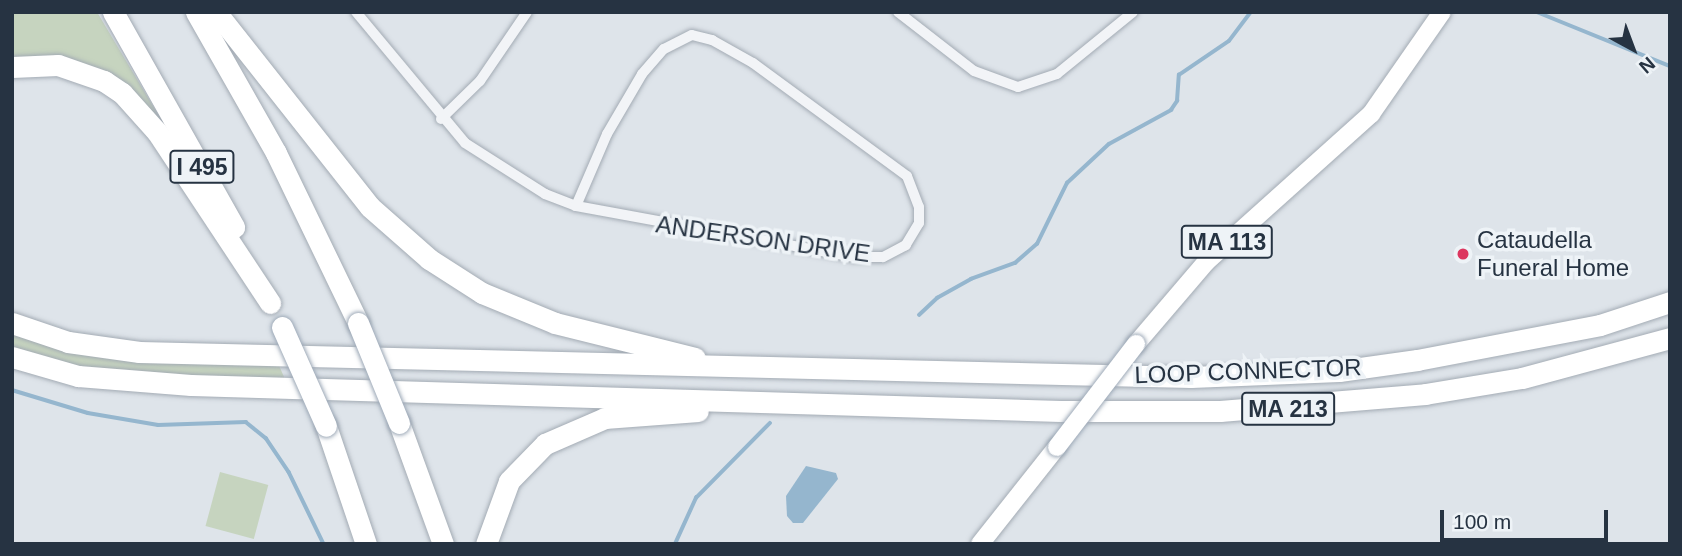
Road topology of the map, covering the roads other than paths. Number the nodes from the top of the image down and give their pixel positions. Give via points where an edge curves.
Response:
1 (113, 12) edge
2 (196, 12) edge
3 (216, 12) edge
4 (356, 12) edge
5 (1133, 12) edge
6 (1442, 12) edge
7 (905, 14) edge
8 (522, 15) edge
9 (12, 67) edge
10 (442, 119) junction
11 (576, 206) junction
12 (1670, 302) edge
13 (270, 303) junction
14 (12, 323) edge
15 (1670, 338) edge
16 (12, 357) edge
17 (735, 367) junction
18 (899, 404) junction
19 (366, 544) edge
20 (443, 544) edge
21 (486, 544) edge
22 (980, 544) edge

1 - 13 highway, I 495 via 173,113
2 - 20 highway, I 495, bridge via 276,153 358,323
3 - 17 highway via 370,207 429,259 482,293 555,323
4 - 10 street, ANDERSON DRIVE
5 - 7 street via 1057,74 1018,87 974,71
6 - 22 main road, MA 113, bridge via 1371,114 1206,262
8 - 10 street via 476,86
9 - 13 highway via 58,65 104,80 121,93 168,148
10 - 11 street, ANDERSON DRIVE via 472,150 545,194
11 - 11 street, ANDERSON DRIVE via 623,103 642,74 664,49 692,35 731,50 891,161 910,183 919,207 919,223 906,246 872,258
12 - 17 highway, LOOP CONNECTOR / MA 213 via 1600,325 1508,346 1339,371 1191,377
13 - 19 highway, I 495, bridge via 326,426
14 - 17 highway via 68,342 139,352
15 - 18 highway, LOOP CONNECTOR / MA 213 via 1522,378 1285,409 1061,411
16 - 18 highway via 59,372 122,382
18 - 21 highway via 635,414 592,422 545,444 516,472 495,509

